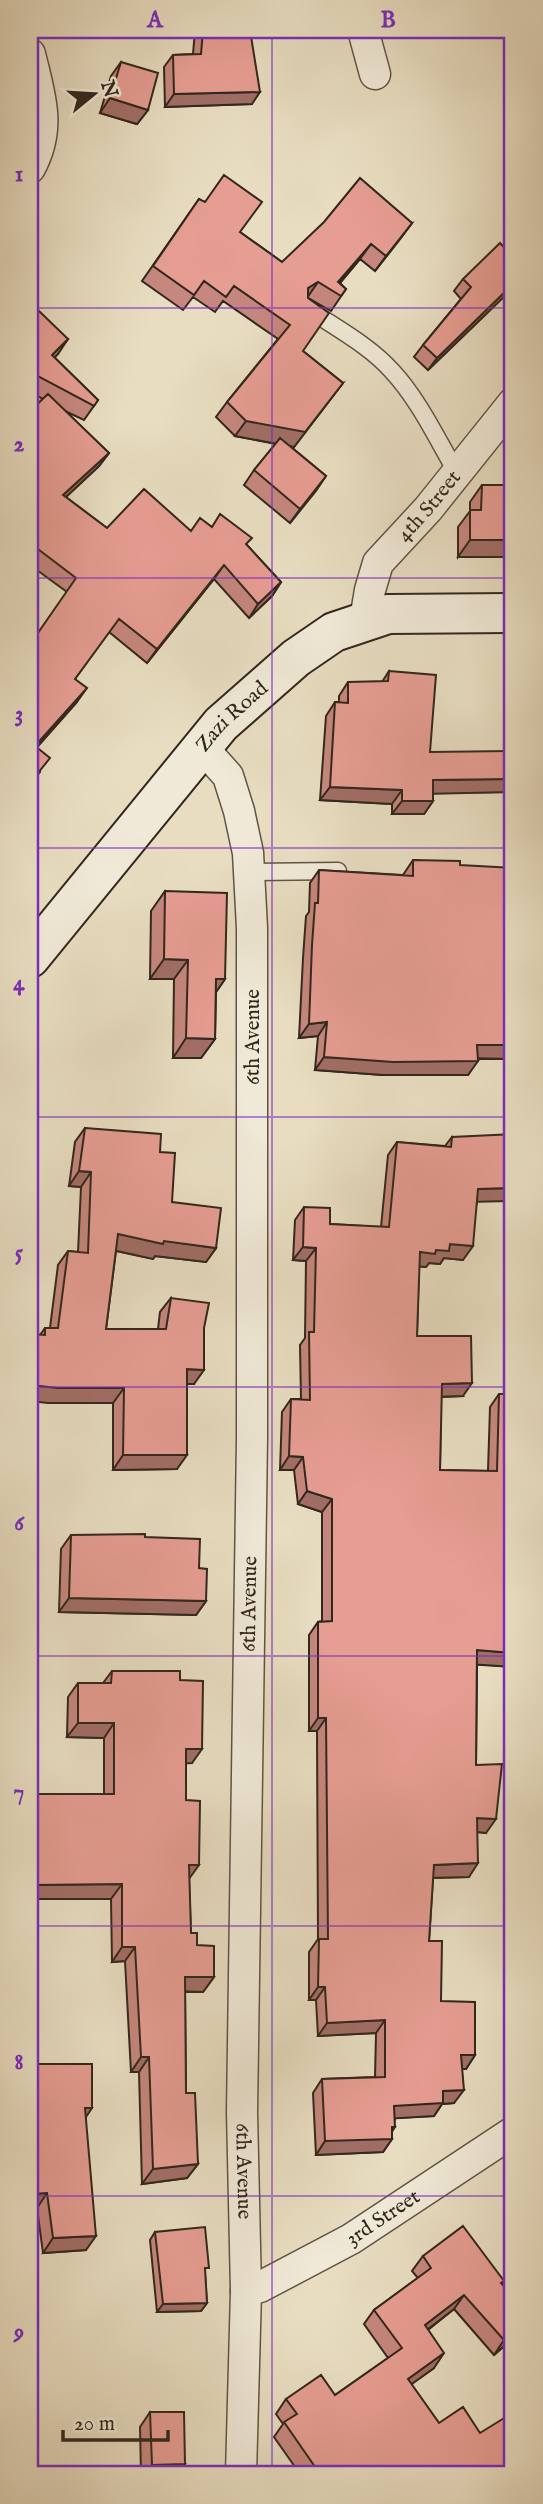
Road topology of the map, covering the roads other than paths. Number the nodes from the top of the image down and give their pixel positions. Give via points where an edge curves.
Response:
1 (363, 30) edge
2 (30, 54) edge
3 (375, 74) dead end
4 (30, 168) edge
5 (306, 308) edge
6 (513, 403) edge
7 (457, 473) junction
8 (513, 614) edge
9 (365, 620) junction
10 (202, 747) junction
11 (342, 871) edge
12 (249, 873) junction
13 (30, 958) edge
14 (513, 2132) edge
15 (246, 2291) junction
16 (241, 2474) edge

1 - 3 street
2 - 4 street via 44,124 43,140
5 - 7 lane via 391,369
6 - 7 street, 4th Street
7 - 9 street, 4th Street via 378,563
8 - 9 street, Zazi Road via 388,614
9 - 10 street, Zazi Road via 334,632 296,658 220,723
10 - 12 street, 6th Avenue via 228,776
10 - 13 street, Zazi Road
11 - 12 lane
12 - 15 street, 6th Avenue via 254,1171 242,2112
14 - 15 street, 3rd Street via 351,2239
15 - 16 street, 6th Avenue

